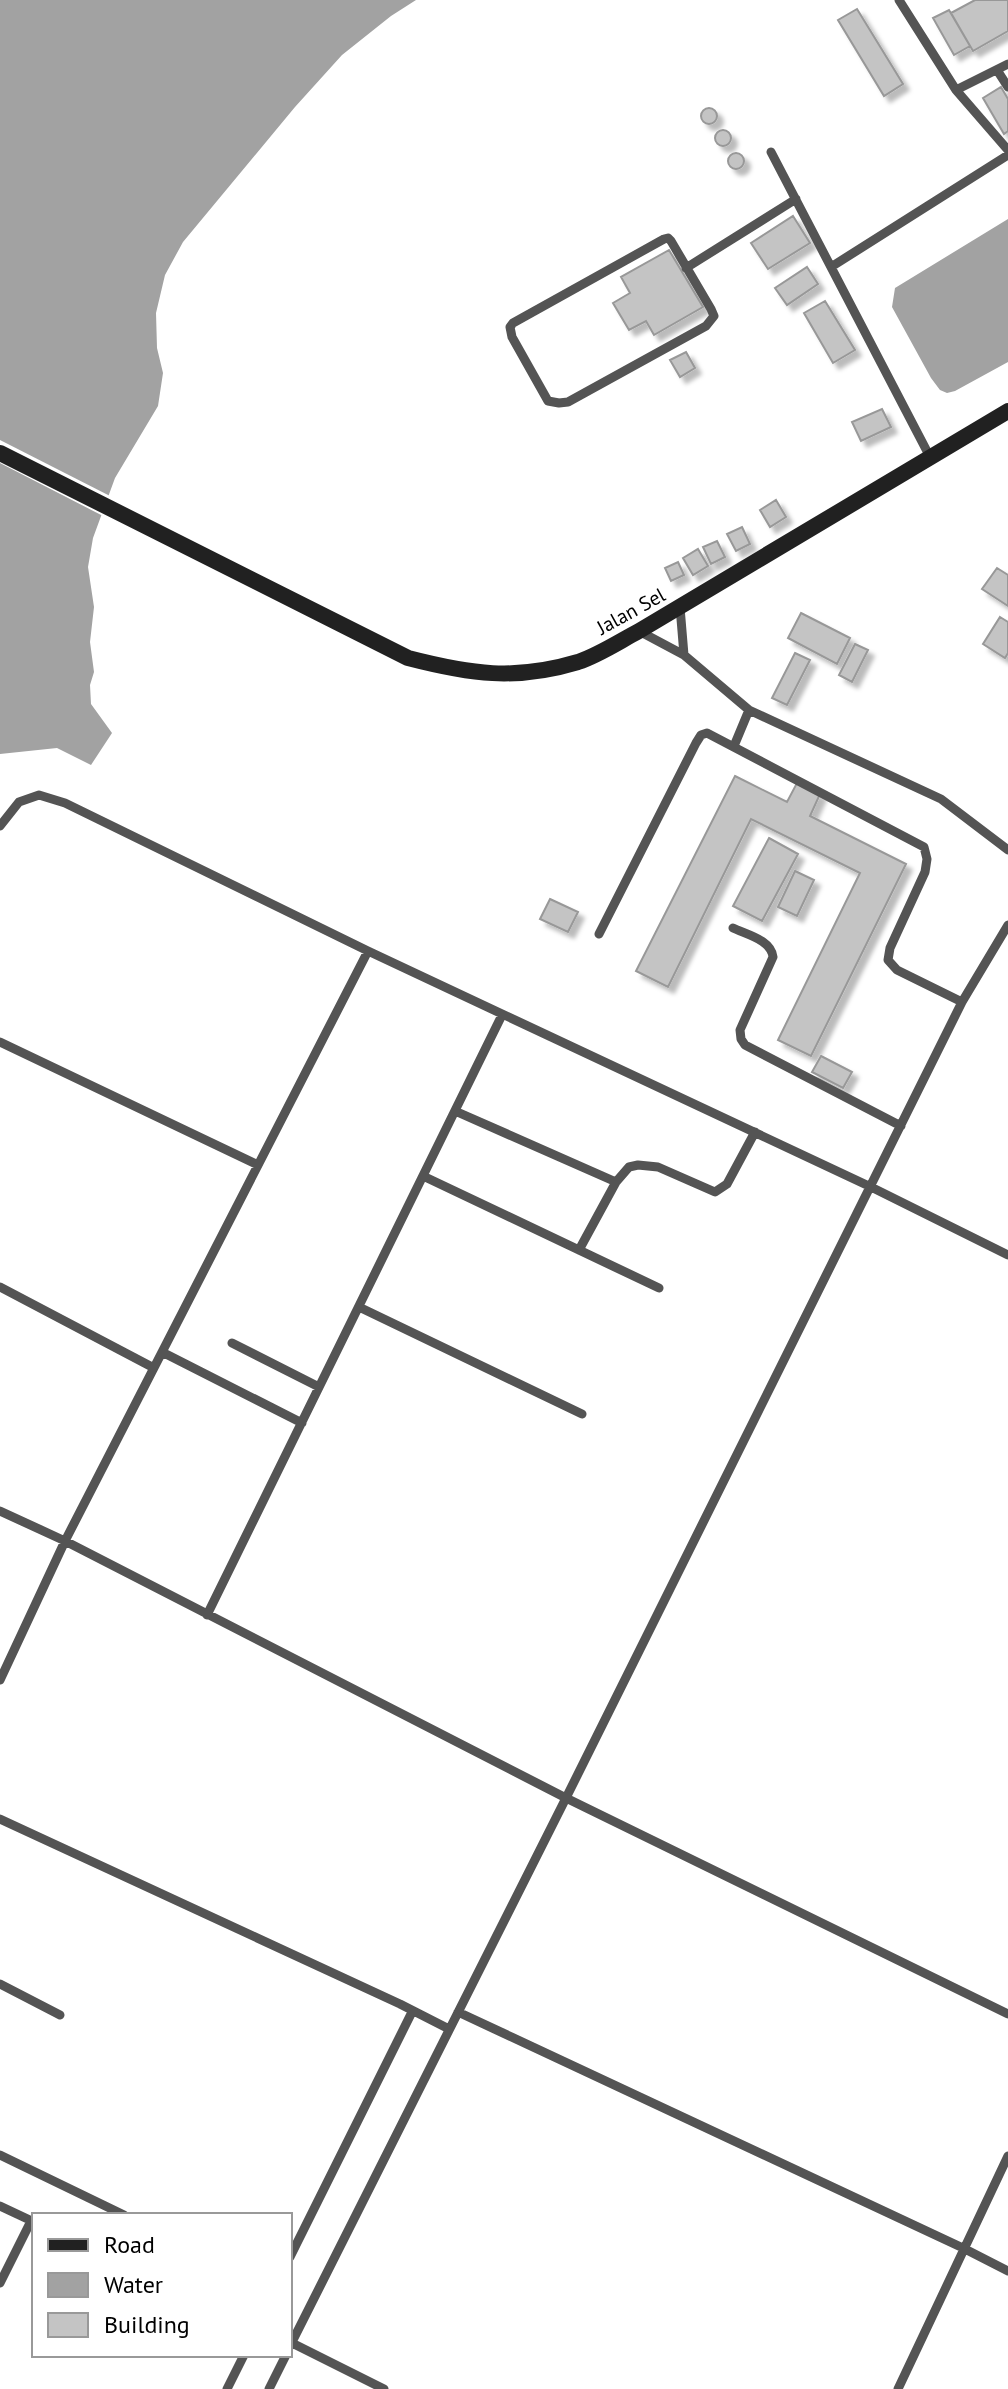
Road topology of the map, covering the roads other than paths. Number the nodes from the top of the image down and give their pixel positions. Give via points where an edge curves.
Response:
1 (898, 0) edge
2 (1008, 64) edge
3 (997, 70) junction
4 (1008, 87) edge
5 (956, 90) junction
6 (771, 152) dead end
7 (1008, 152) edge
8 (796, 199) junction
9 (831, 267) junction
10 (686, 268) junction
11 (1008, 411) edge
12 (0, 453) edge
13 (930, 457) junction
14 (680, 607) junction
15 (639, 631) junction
16 (684, 655) junction
17 (749, 710) junction
18 (734, 746) junction
19 (0, 826) edge
20 (1008, 850) edge
21 (1008, 925) edge
22 (733, 928) dead end
23 (599, 934) dead end
24 (368, 951) junction
25 (962, 1002) junction
26 (502, 1015) junction
27 (0, 1042) edge
28 (455, 1111) junction
29 (901, 1126) junction
30 (755, 1132) junction
31 (258, 1165) junction
32 (423, 1176) junction
33 (616, 1182) junction
34 (871, 1187) junction
35 (579, 1250) junction
36 (1008, 1255) edge
37 (0, 1287) edge
38 (659, 1288) dead end
39 (359, 1307) junction
40 (232, 1343) dead end
41 (162, 1352) junction
42 (154, 1368) junction
43 (319, 1387) junction
44 (582, 1414) dead end
45 (302, 1423) junction
46 (0, 1511) edge
47 (65, 1541) junction
48 (207, 1615) junction
49 (0, 1680) edge
50 (566, 1798) junction
51 (0, 1819) edge
52 (0, 1984) edge
53 (412, 2012) junction
54 (458, 2012) junction
55 (1008, 2014) edge
56 (60, 2015) dead end
57 (449, 2029) junction
58 (0, 2155) edge
59 (1008, 2156) edge
60 (0, 2206) edge
61 (120, 2213) edge
62 (32, 2221) edge
63 (963, 2248) junction
64 (292, 2253) edge
65 (1008, 2271) edge
66 (0, 2283) edge
67 (292, 2340) edge
68 (292, 2345) edge
69 (243, 2357) edge
70 (285, 2357) edge
71 (227, 2389) edge
72 (269, 2389) edge
73 (384, 2389) edge
74 (898, 2389) edge

1 - 5 lane
2 - 3 lane
3 - 4 lane
3 - 5 lane
5 - 7 lane
6 - 8 lane
7 - 9 lane
8 - 9 lane
8 - 10 lane
9 - 13 lane
10 - 10 lane via 713,313 706,326 568,402 548,401 512,337 513,323 666,238
11 - 13 street, Jalan Sel
12 - 15 street, Jalan Sel via 408,658 500,675 543,670 581,661
13 - 14 street, Jalan Sel
14 - 15 street, Jalan Sel
14 - 16 lane
15 - 16 lane
16 - 17 lane
17 - 18 lane
17 - 20 lane via 941,799
18 - 23 lane via 701,735
18 - 25 lane via 924,847 925,872 888,960 897,970
19 - 24 lane via 19,802 39,795 65,803
21 - 25 lane
22 - 29 lane via 773,952 740,1030 745,1045
24 - 26 lane
24 - 31 lane
25 - 29 lane
26 - 28 lane
26 - 30 lane
27 - 31 lane
28 - 32 lane
28 - 33 lane
29 - 34 lane
30 - 33 lane via 727,1184 715,1192 648,1165 629,1167
30 - 34 lane
31 - 41 lane
32 - 35 lane
32 - 39 lane
33 - 35 lane
34 - 36 lane
34 - 50 lane
35 - 38 lane
37 - 42 lane
39 - 43 lane
39 - 44 lane
40 - 43 lane
41 - 42 lane
41 - 45 lane
42 - 47 lane
43 - 45 lane
45 - 48 lane
46 - 47 lane
47 - 48 lane
47 - 49 lane
48 - 50 lane
50 - 54 lane
50 - 55 lane
51 - 53 lane
52 - 56 lane
53 - 57 lane
53 - 64 lane
54 - 57 lane
54 - 63 lane
57 - 67 lane
58 - 61 lane
59 - 63 lane
60 - 62 lane
62 - 66 lane
63 - 65 lane
63 - 74 lane
68 - 73 lane
69 - 71 lane
70 - 72 lane

